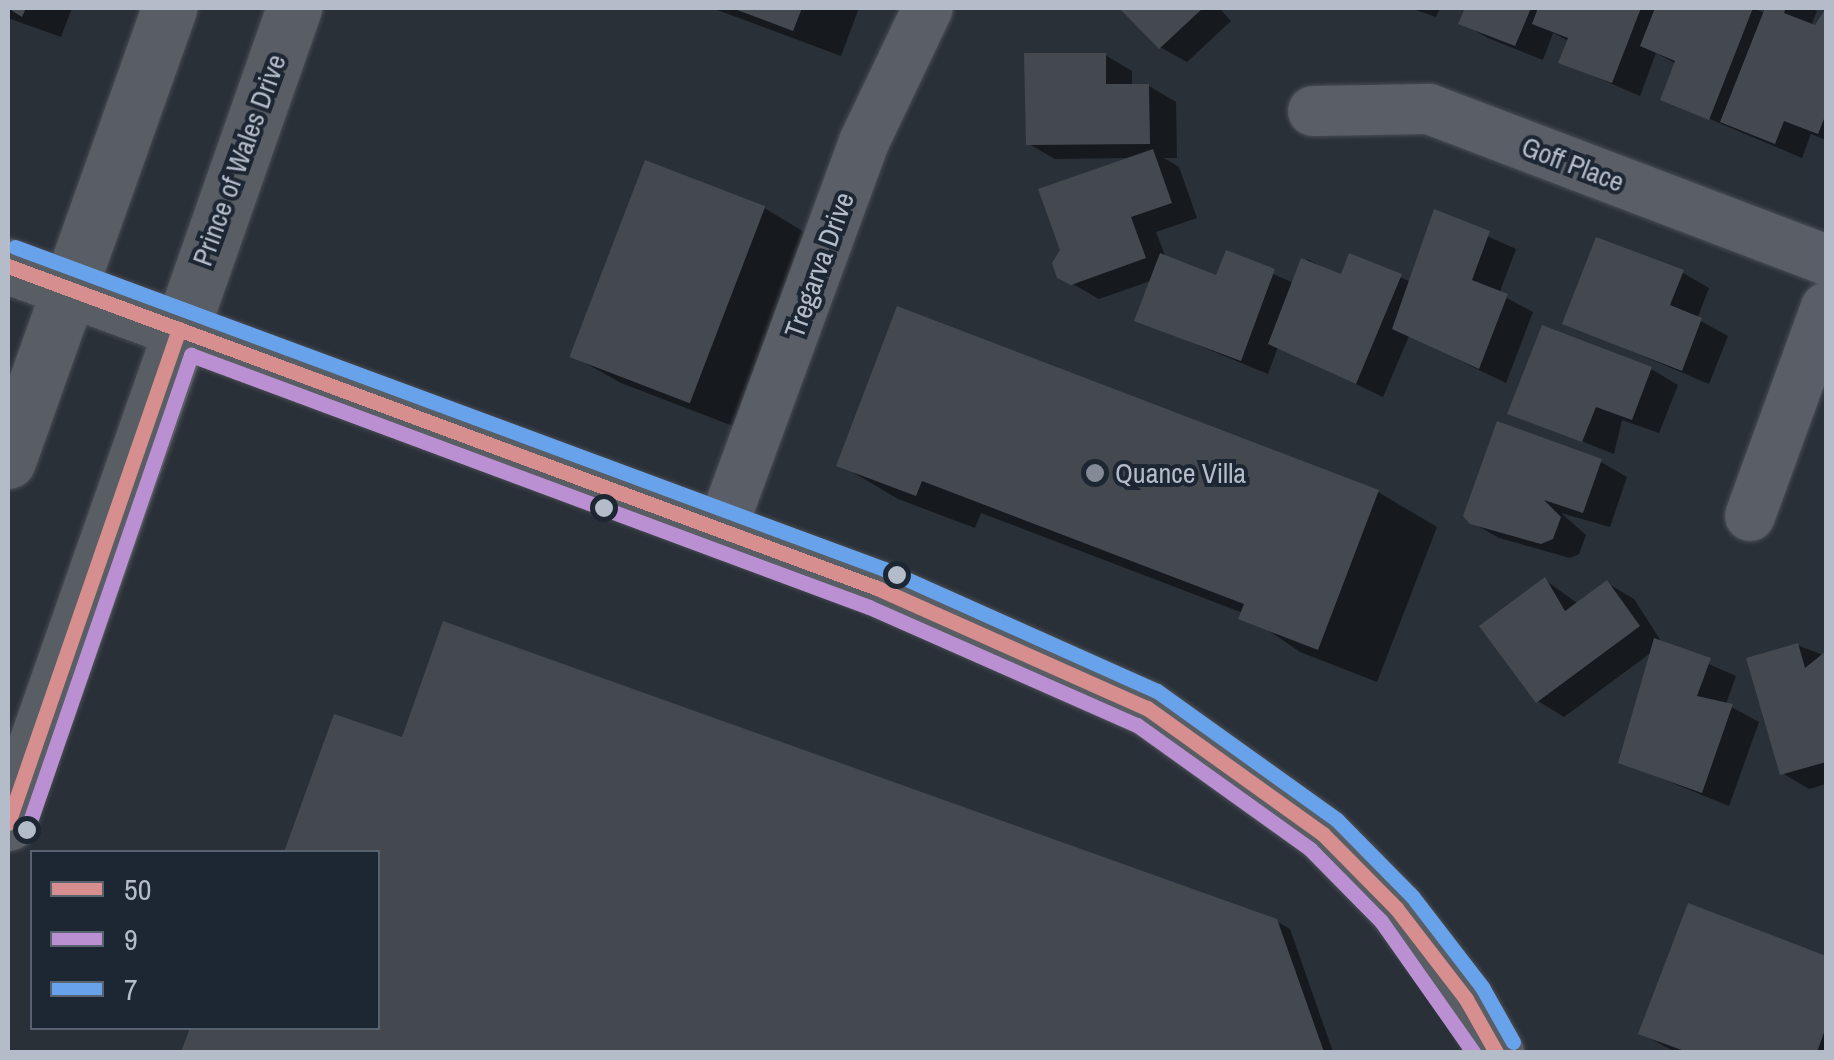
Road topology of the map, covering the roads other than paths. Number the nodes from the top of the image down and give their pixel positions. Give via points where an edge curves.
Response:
1 (169, 8) edge
2 (294, 8) edge
3 (928, 8) edge
4 (1313, 111) dead end
5 (1826, 260) edge
6 (8, 266) edge
7 (70, 289) junction
8 (1826, 307) edge
9 (179, 329) junction
10 (8, 461) edge
11 (1750, 516) dead end
12 (722, 528) junction
13 (8, 823) edge
14 (1496, 1052) edge

1 - 7 street
2 - 9 street, Prince of Wales Drive
3 - 12 street, Tregarva Drive via 864,142
4 - 5 street, Goff Place via 1428,110
6 - 7 street
7 - 9 street
7 - 10 street
8 - 11 street
9 - 12 street
9 - 13 street, Prince of Wales Drive
12 - 14 street via 1041,656 1147,708 1236,766 1323,834 1396,908 1466,999

